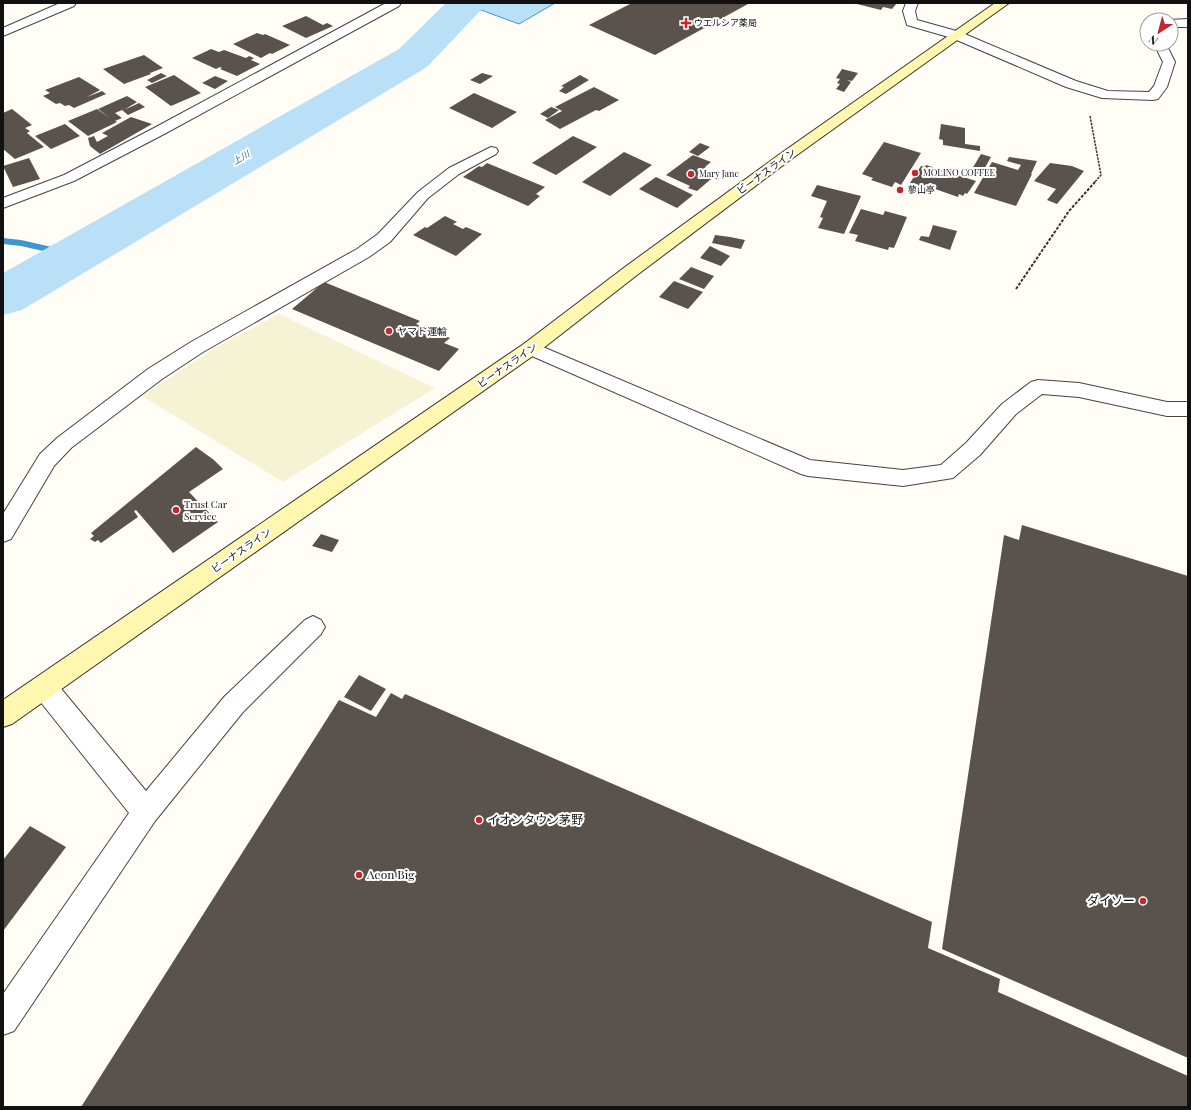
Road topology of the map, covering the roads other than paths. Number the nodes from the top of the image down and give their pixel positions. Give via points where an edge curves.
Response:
1 (70, 3) edge
2 (395, 3) edge
3 (912, 3) edge
4 (1002, 3) edge
5 (3, 32) edge
6 (956, 35) junction
7 (1164, 52) edge
8 (491, 151) dead end
9 (3, 203) edge
10 (531, 348) junction
11 (1188, 409) edge
12 (3, 533) edge
13 (313, 627) dead end
14 (44, 687) junction
15 (3, 715) edge
16 (146, 812) junction
17 (3, 1020) edge

1 - 5 street
2 - 9 street via 69,178
3 - 6 street via 909,11 911,22
4 - 6 main road, ビーナスライン
6 - 7 street via 1071,84 1107,95 1153,96 1160,87 1169,62
6 - 10 main road, ビーナスライン via 778,162
8 - 12 street via 454,171 423,195 384,238 363,253 197,347 155,374 64,443 47,460
10 - 11 street via 808,468 903,478 946,472 973,449 1009,409 1038,387 1079,390 1167,409
10 - 14 main road, ビーナスライン
13 - 16 street via 234,704
14 - 15 main road, ビーナスライン
14 - 16 street
16 - 17 street

